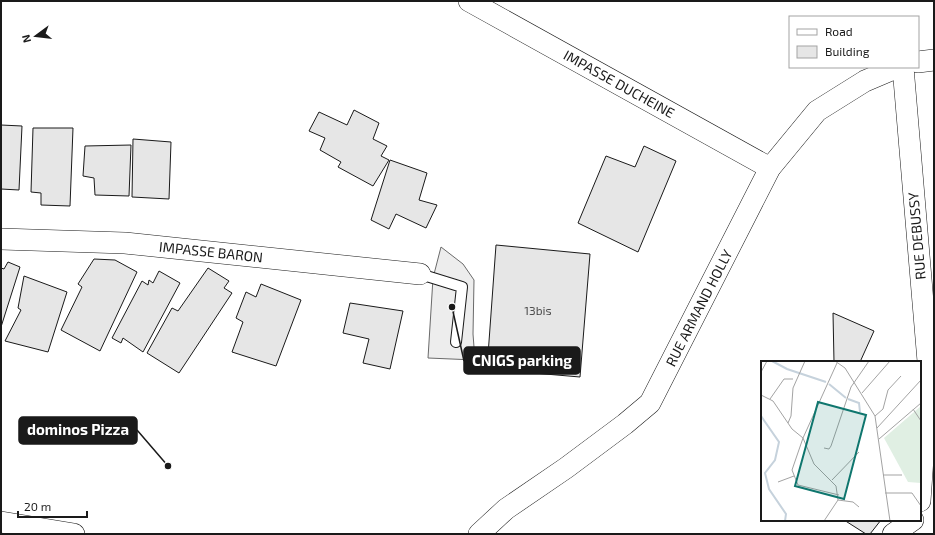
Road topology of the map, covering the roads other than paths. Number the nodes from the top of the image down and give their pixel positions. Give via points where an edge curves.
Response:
1 (469, 1) edge
2 (934, 60) edge
3 (919, 62) edge
4 (896, 68) edge
5 (903, 68) edge
6 (770, 168) junction
7 (1, 240) edge
8 (420, 274) joint
9 (456, 342) dead end
10 (921, 487) edge
11 (912, 521) edge
12 (1, 522) edge
13 (74, 534) edge
14 (479, 534) edge
15 (893, 534) edge

1 - 6 street, IMPASSE DUCHEINE
2 - 3 street
4 - 6 street, RUE ARMAND HOLLY via 865,81 817,111
5 - 10 street, RUE DEBUSSY via 929,373
6 - 14 street, RUE ARMAND HOLLY via 650,403 566,468 506,510
7 - 8 street, IMPASSE BARON via 125,243
8 - 9 lane via 462,287
11 - 15 street
12 - 13 street

